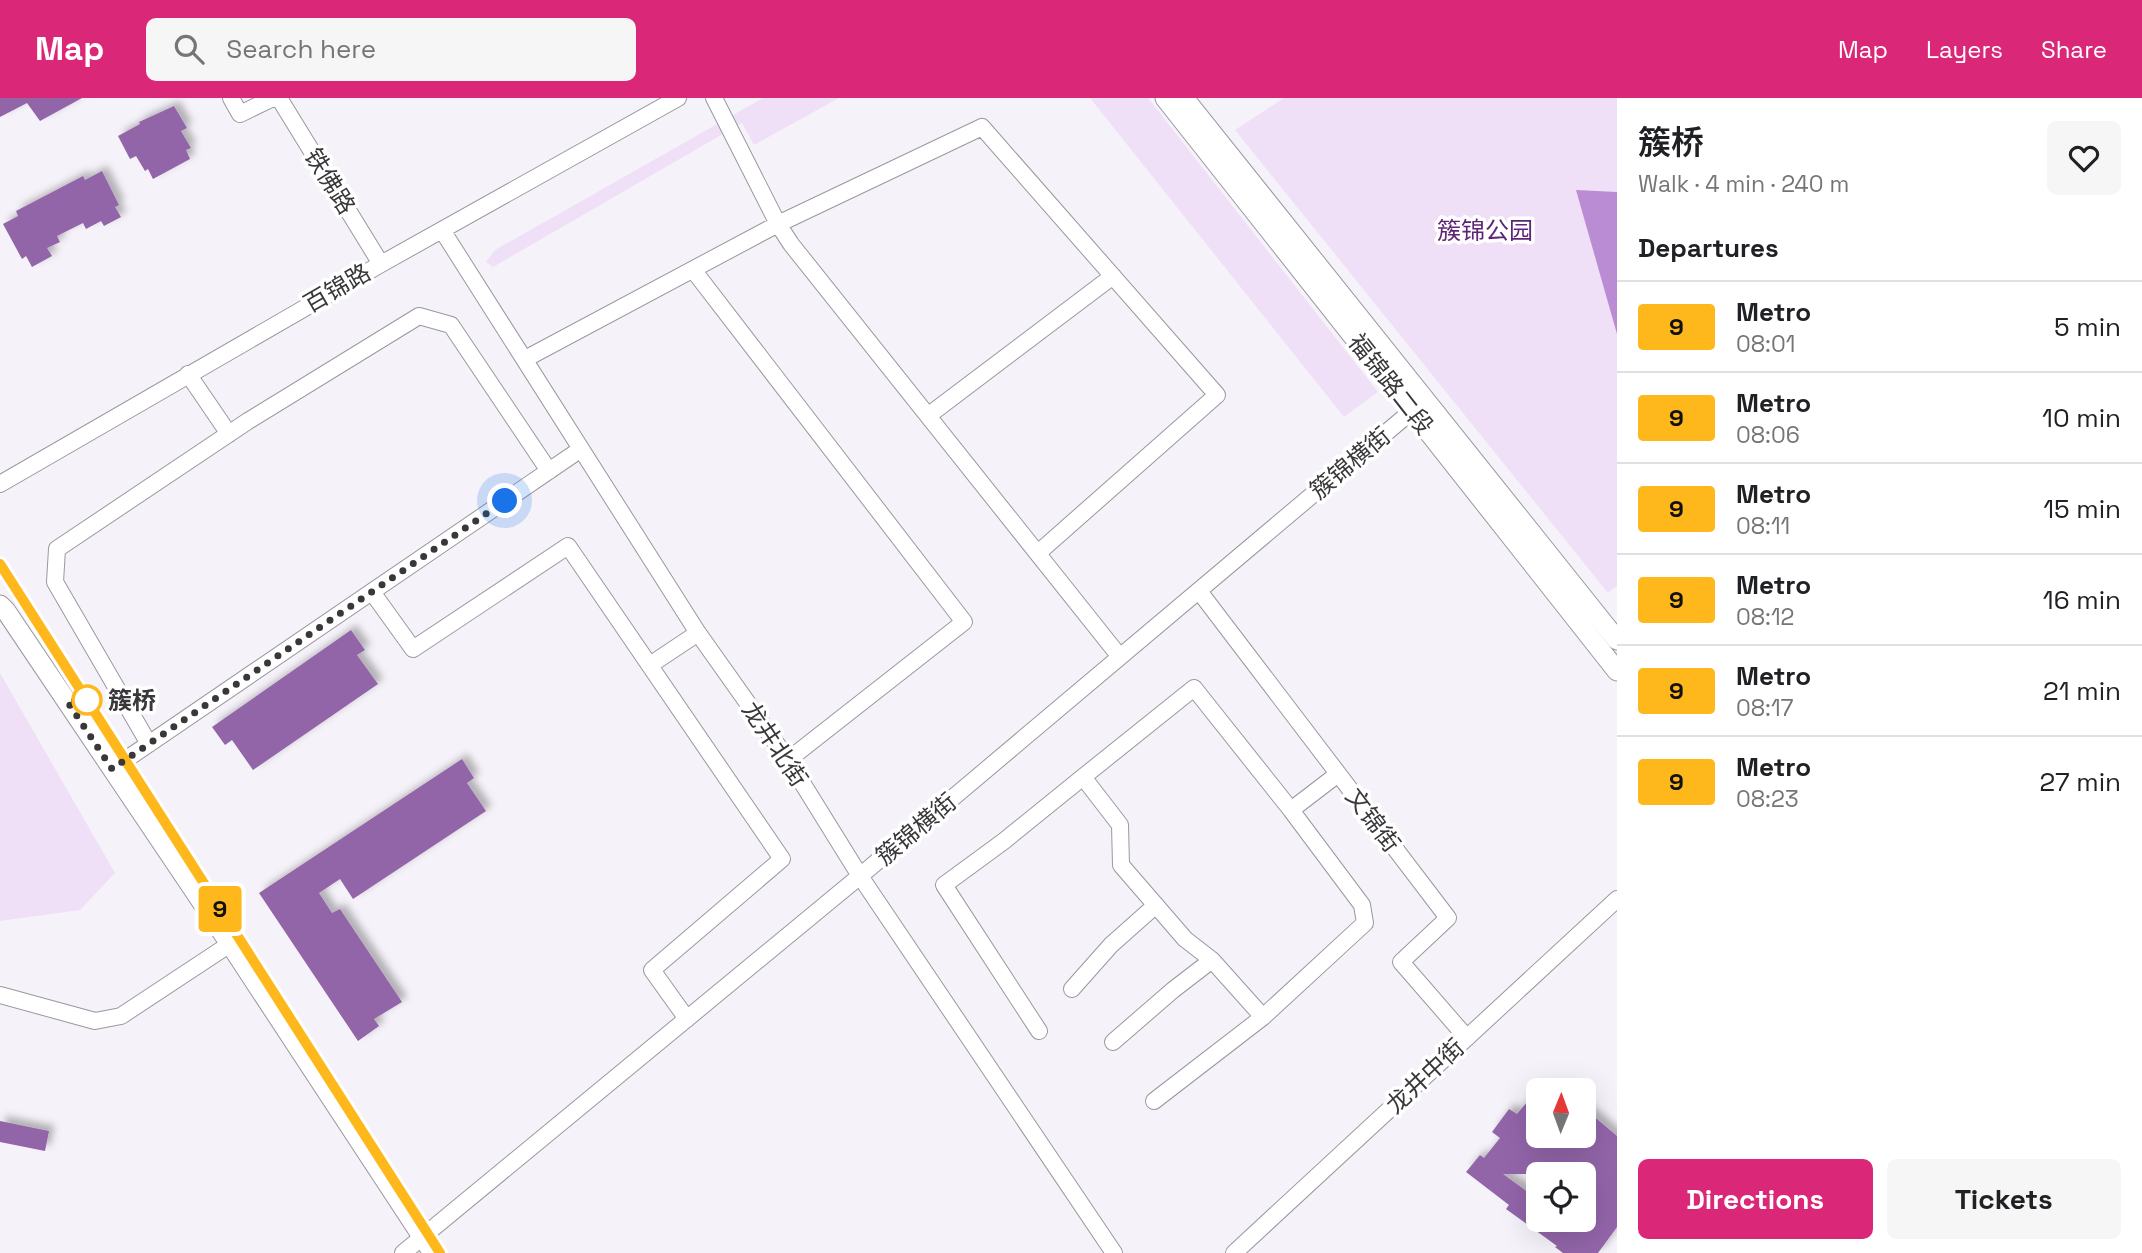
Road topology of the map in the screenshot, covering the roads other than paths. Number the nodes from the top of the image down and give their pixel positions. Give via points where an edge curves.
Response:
1 (231, 98) edge
2 (276, 98) edge
3 (678, 98) edge
4 (714, 98) edge
5 (1165, 98) edge
6 (1184, 98) edge
7 (778, 225) junction
8 (442, 230) junction
9 (381, 264) junction
10 (694, 271) junction
11 (1112, 276) junction
12 (525, 359) junction
13 (188, 374) junction
14 (1419, 405) junction
15 (929, 415) junction
16 (229, 434) junction
17 (581, 449) junction
18 (549, 471) junction
19 (0, 484) edge
20 (1038, 553) junction
21 (1199, 591) junction
22 (372, 592) junction
23 (0, 605) edge
24 (698, 633) junction
25 (1617, 640) edge
26 (1120, 657) junction
27 (650, 665) junction
28 (1617, 671) edge
29 (149, 744) junction
30 (788, 760) junction
31 (112, 769) junction
32 (1338, 774) junction
33 (1083, 776) junction
34 (1291, 810) junction
35 (860, 876) junction
36 (1617, 899) edge
37 (1156, 905) junction
38 (230, 944) junction
39 (1212, 960) junction
40 (1072, 989) dead end
41 (0, 995) edge
42 (1263, 1017) junction
43 (687, 1019) junction
44 (1040, 1031) dead end
45 (1467, 1038) junction
46 (1112, 1041) dead end
47 (1154, 1101) dead end
48 (428, 1245) edge
49 (403, 1253) edge
50 (1114, 1253) edge
51 (1234, 1253) edge

1 - 2 street, 铁佛路 via 240,114
2 - 9 street, 铁佛路
3 - 8 street, 百锦路
4 - 7 street
5 - 14 street, 福锦路二段
6 - 14 street, 福锦路二段
7 - 10 street
7 - 11 street via 982,127
7 - 15 street
8 - 9 street, 百锦路
8 - 12 street, 龙井北街
9 - 13 street, 百锦路
10 - 12 street
10 - 30 street via 964,622
11 - 15 street
11 - 20 street via 1217,395
12 - 17 street, 龙井北街
13 - 16 street
13 - 19 street, 百锦路
14 - 21 street, 簇锦横街
14 - 25 street, 福锦路二段
14 - 28 street, 福锦路二段
15 - 20 street
16 - 18 street via 419,316 450,325
16 - 29 street via 57,549 55,582
17 - 18 street
17 - 24 street, 龙井北街
18 - 22 street
20 - 26 street
21 - 26 street, 簇锦横街
21 - 32 street, 文锦街
22 - 27 street via 413,649 569,547
22 - 29 street
23 - 31 street
24 - 27 street
24 - 30 street, 龙井北街
26 - 35 street, 簇锦横街
27 - 43 street via 782,859 652,970
29 - 31 street
30 - 35 street, 龙井北街
31 - 38 street
32 - 34 street
32 - 45 street, 文锦街 via 1448,918 1401,962
33 - 34 street via 1194,688
33 - 37 street via 1120,825 1121,865
33 - 44 street via 944,885
34 - 42 street via 1362,905 1365,923
35 - 43 street, 簇锦横街
35 - 50 street, 龙井北街
36 - 45 street, 龙井中街
37 - 39 street via 1185,939
37 - 40 street via 1111,945
38 - 41 street via 121,1016 96,1021
38 - 48 street
39 - 42 street
39 - 46 street
42 - 47 street
43 - 48 street, 簇锦横街
45 - 51 street, 龙井中街
48 - 49 street, 簇锦横街

